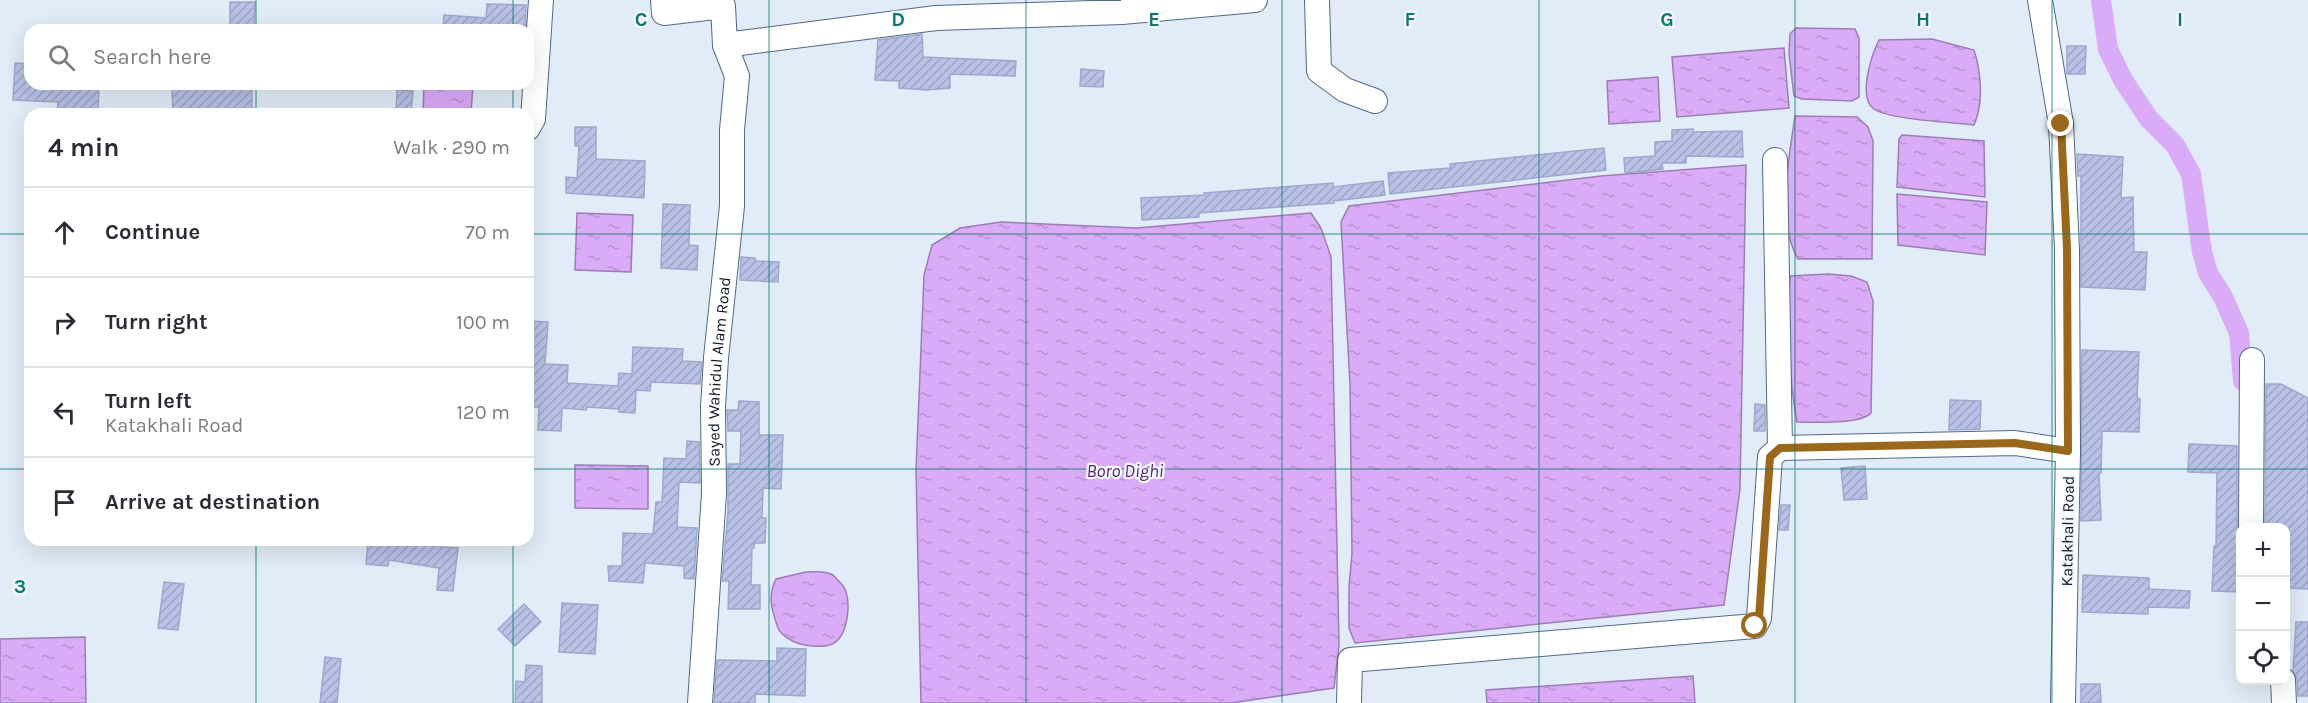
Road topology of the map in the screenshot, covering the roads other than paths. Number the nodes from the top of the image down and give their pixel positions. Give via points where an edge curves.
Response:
1 (541, 0) edge
2 (663, 0) edge
3 (1255, 0) edge
4 (1317, 0) edge
5 (2040, 0) edge
6 (725, 45) junction
7 (1375, 101) dead end
8 (534, 108) edge
9 (1775, 160) dead end
10 (2252, 360) dead end
11 (1780, 448) junction
12 (2068, 451) junction
13 (2251, 523) edge
14 (2283, 685) edge
15 (700, 703) edge
16 (1349, 703) edge
17 (2063, 703) edge
18 (2284, 703) edge

1 - 8 street
2 - 6 street, Sayed Wahidul Alam Road via 664,13 723,6
3 - 6 street via 1122,12 936,18
4 - 7 street via 1319,71 1345,90
5 - 12 street, Katakhali Road via 2061,124 2067,249
6 - 15 street, Sayed Wahidul Alam Road via 737,76 732,206 713,407 713,504
9 - 11 street
10 - 13 street
11 - 12 street via 2015,443
11 - 16 street via 1770,457 1759,618 1755,626 1350,660
12 - 17 street, Katakhali Road
14 - 18 street

